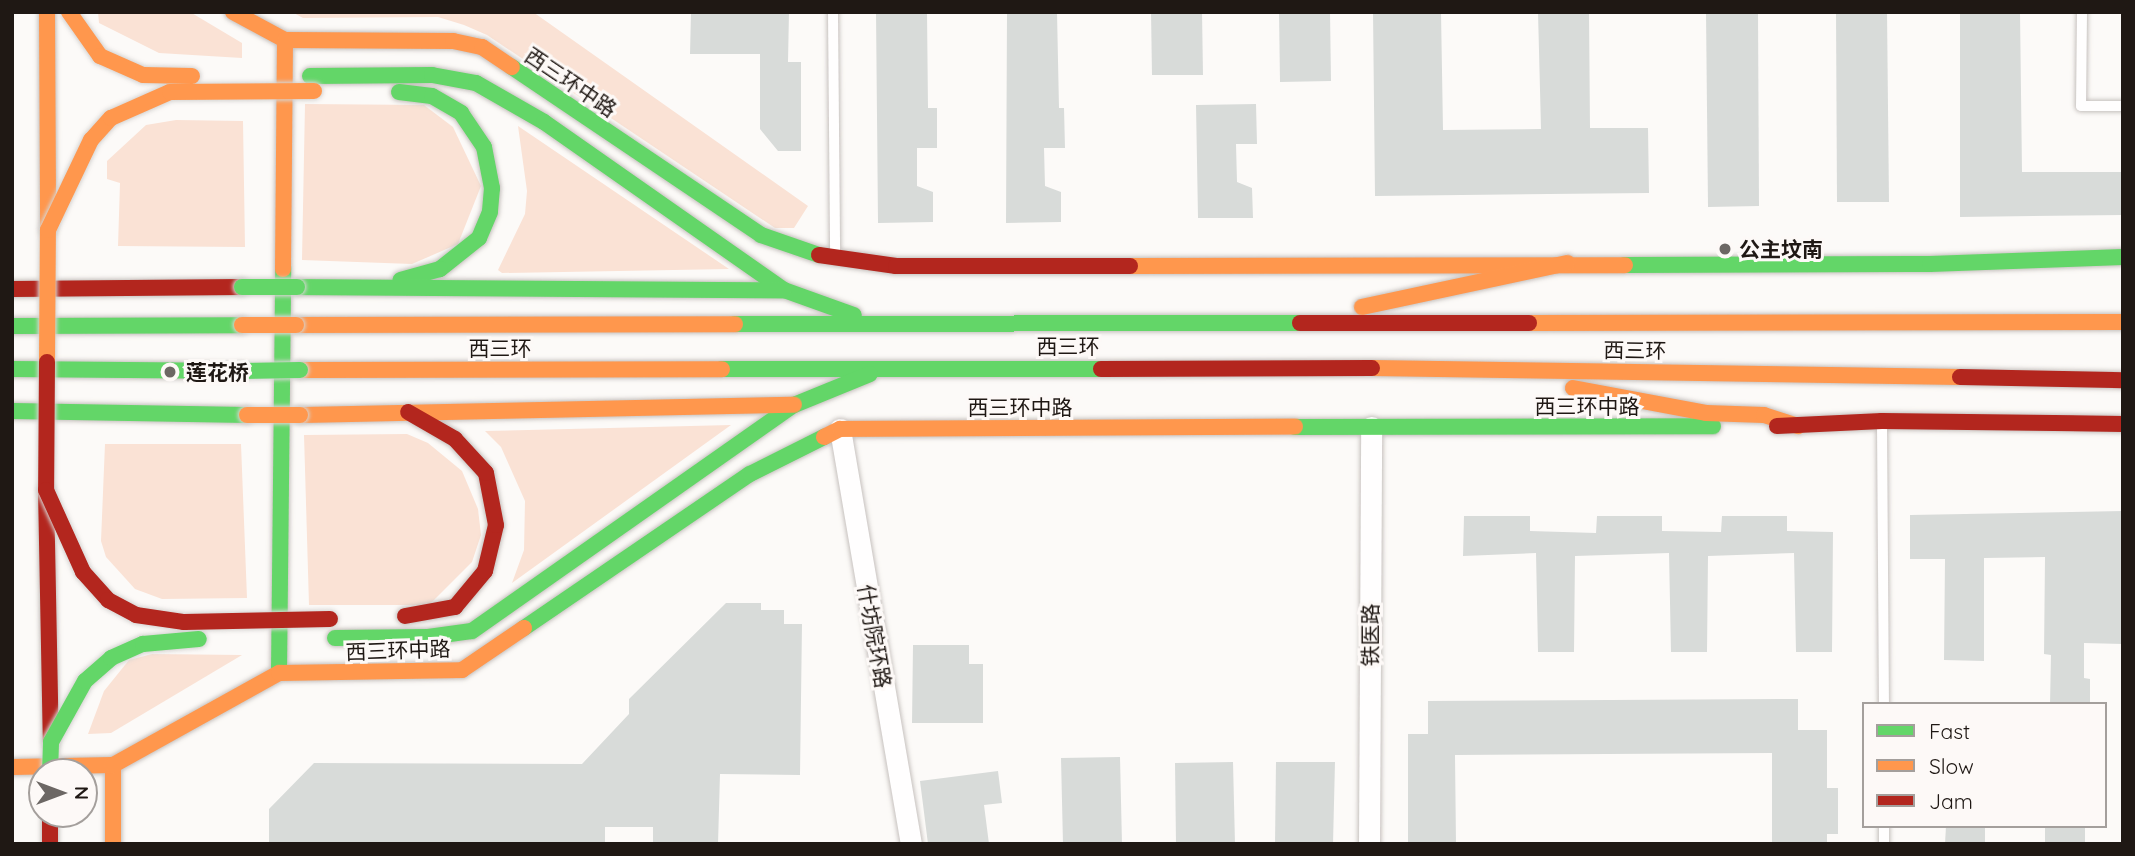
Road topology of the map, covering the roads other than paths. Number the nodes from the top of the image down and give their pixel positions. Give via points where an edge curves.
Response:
1 (47, 12) edge
2 (69, 12) edge
3 (233, 12) edge
4 (833, 12) edge
5 (2082, 12) edge
6 (285, 40) junction
7 (312, 83) junction
8 (2123, 106) edge
9 (48, 230) junction
10 (2123, 257) edge
11 (835, 261) junction
12 (1567, 263) junction
13 (371, 288) junction
14 (12, 289) edge
15 (784, 290) junction
16 (1292, 322) junction
17 (2123, 322) edge
18 (879, 323) junction
19 (12, 326) edge
20 (888, 367) junction
21 (1465, 368) junction
22 (12, 369) edge
23 (2123, 380) edge
24 (794, 405) junction
25 (12, 411) edge
26 (408, 412) junction
27 (1882, 421) junction
28 (2123, 424) edge
29 (1798, 426) junction
30 (1371, 427) junction
31 (839, 429) junction
32 (46, 490) junction
33 (385, 617) dead end
34 (337, 619) dead end
35 (295, 638) dead end
36 (328, 638) dead end
37 (228, 639) dead end
38 (255, 639) dead end
39 (279, 673) junction
40 (1884, 702) edge
41 (51, 742) junction
42 (50, 758) edge
43 (113, 765) junction
44 (12, 767) edge
45 (113, 844) edge
46 (911, 844) edge
47 (1369, 844) edge

1 - 9 main road
2 - 7 main road, bridge via 100,57 143,75
3 - 6 main road, 西三环中路
4 - 11 lane
5 - 8 lane via 2081,106
6 - 11 main road, 西三环中路 via 453,41 482,47 761,235
6 - 39 main road
7 - 9 main road, bridge via 170,92 111,118 91,140
7 - 13 main road via 432,96 461,113 484,147 492,188 490,212 479,238 440,269
7 - 15 main road via 432,75 476,83 544,122
9 - 32 main road, bridge
10 - 12 main road, 西三环中路 via 1930,264
11 - 12 main road, 西三环中路 via 896,267
12 - 16 main road
13 - 14 main road, bridge
13 - 15 main road
15 - 18 main road
16 - 17 main road, 西三环 via 1962,326
16 - 18 main road, 西三环
18 - 19 main road, 西三环, bridge
20 - 21 main road, 西三环
20 - 22 main road, 西三环, bridge
20 - 24 main road
21 - 23 main road, 西三环
21 - 29 main road via 1706,413 1764,415
24 - 26 main road
24 - 36 main road via 472,631 428,638
25 - 26 main road, bridge
26 - 33 main road via 455,439 486,473 496,525 485,571 455,607 427,615
27 - 28 main road, 西三环中路
27 - 29 main road, 西三环中路
27 - 40 lane
29 - 30 main road, 西三环中路
30 - 31 main road, 西三环中路
30 - 47 street, 铁医路
31 - 39 main road, 西三环中路 via 750,474 462,670
31 - 46 street, 什坊院环路
32 - 34 main road, bridge via 83,572 108,600 136,615 184,622
32 - 41 main road, bridge
35 - 38 main road
37 - 41 main road, bridge via 143,644 111,658 85,681
39 - 43 main road, 西三环中路
41 - 42 main road, bridge
43 - 44 main road, 西三环中路
43 - 45 main road

